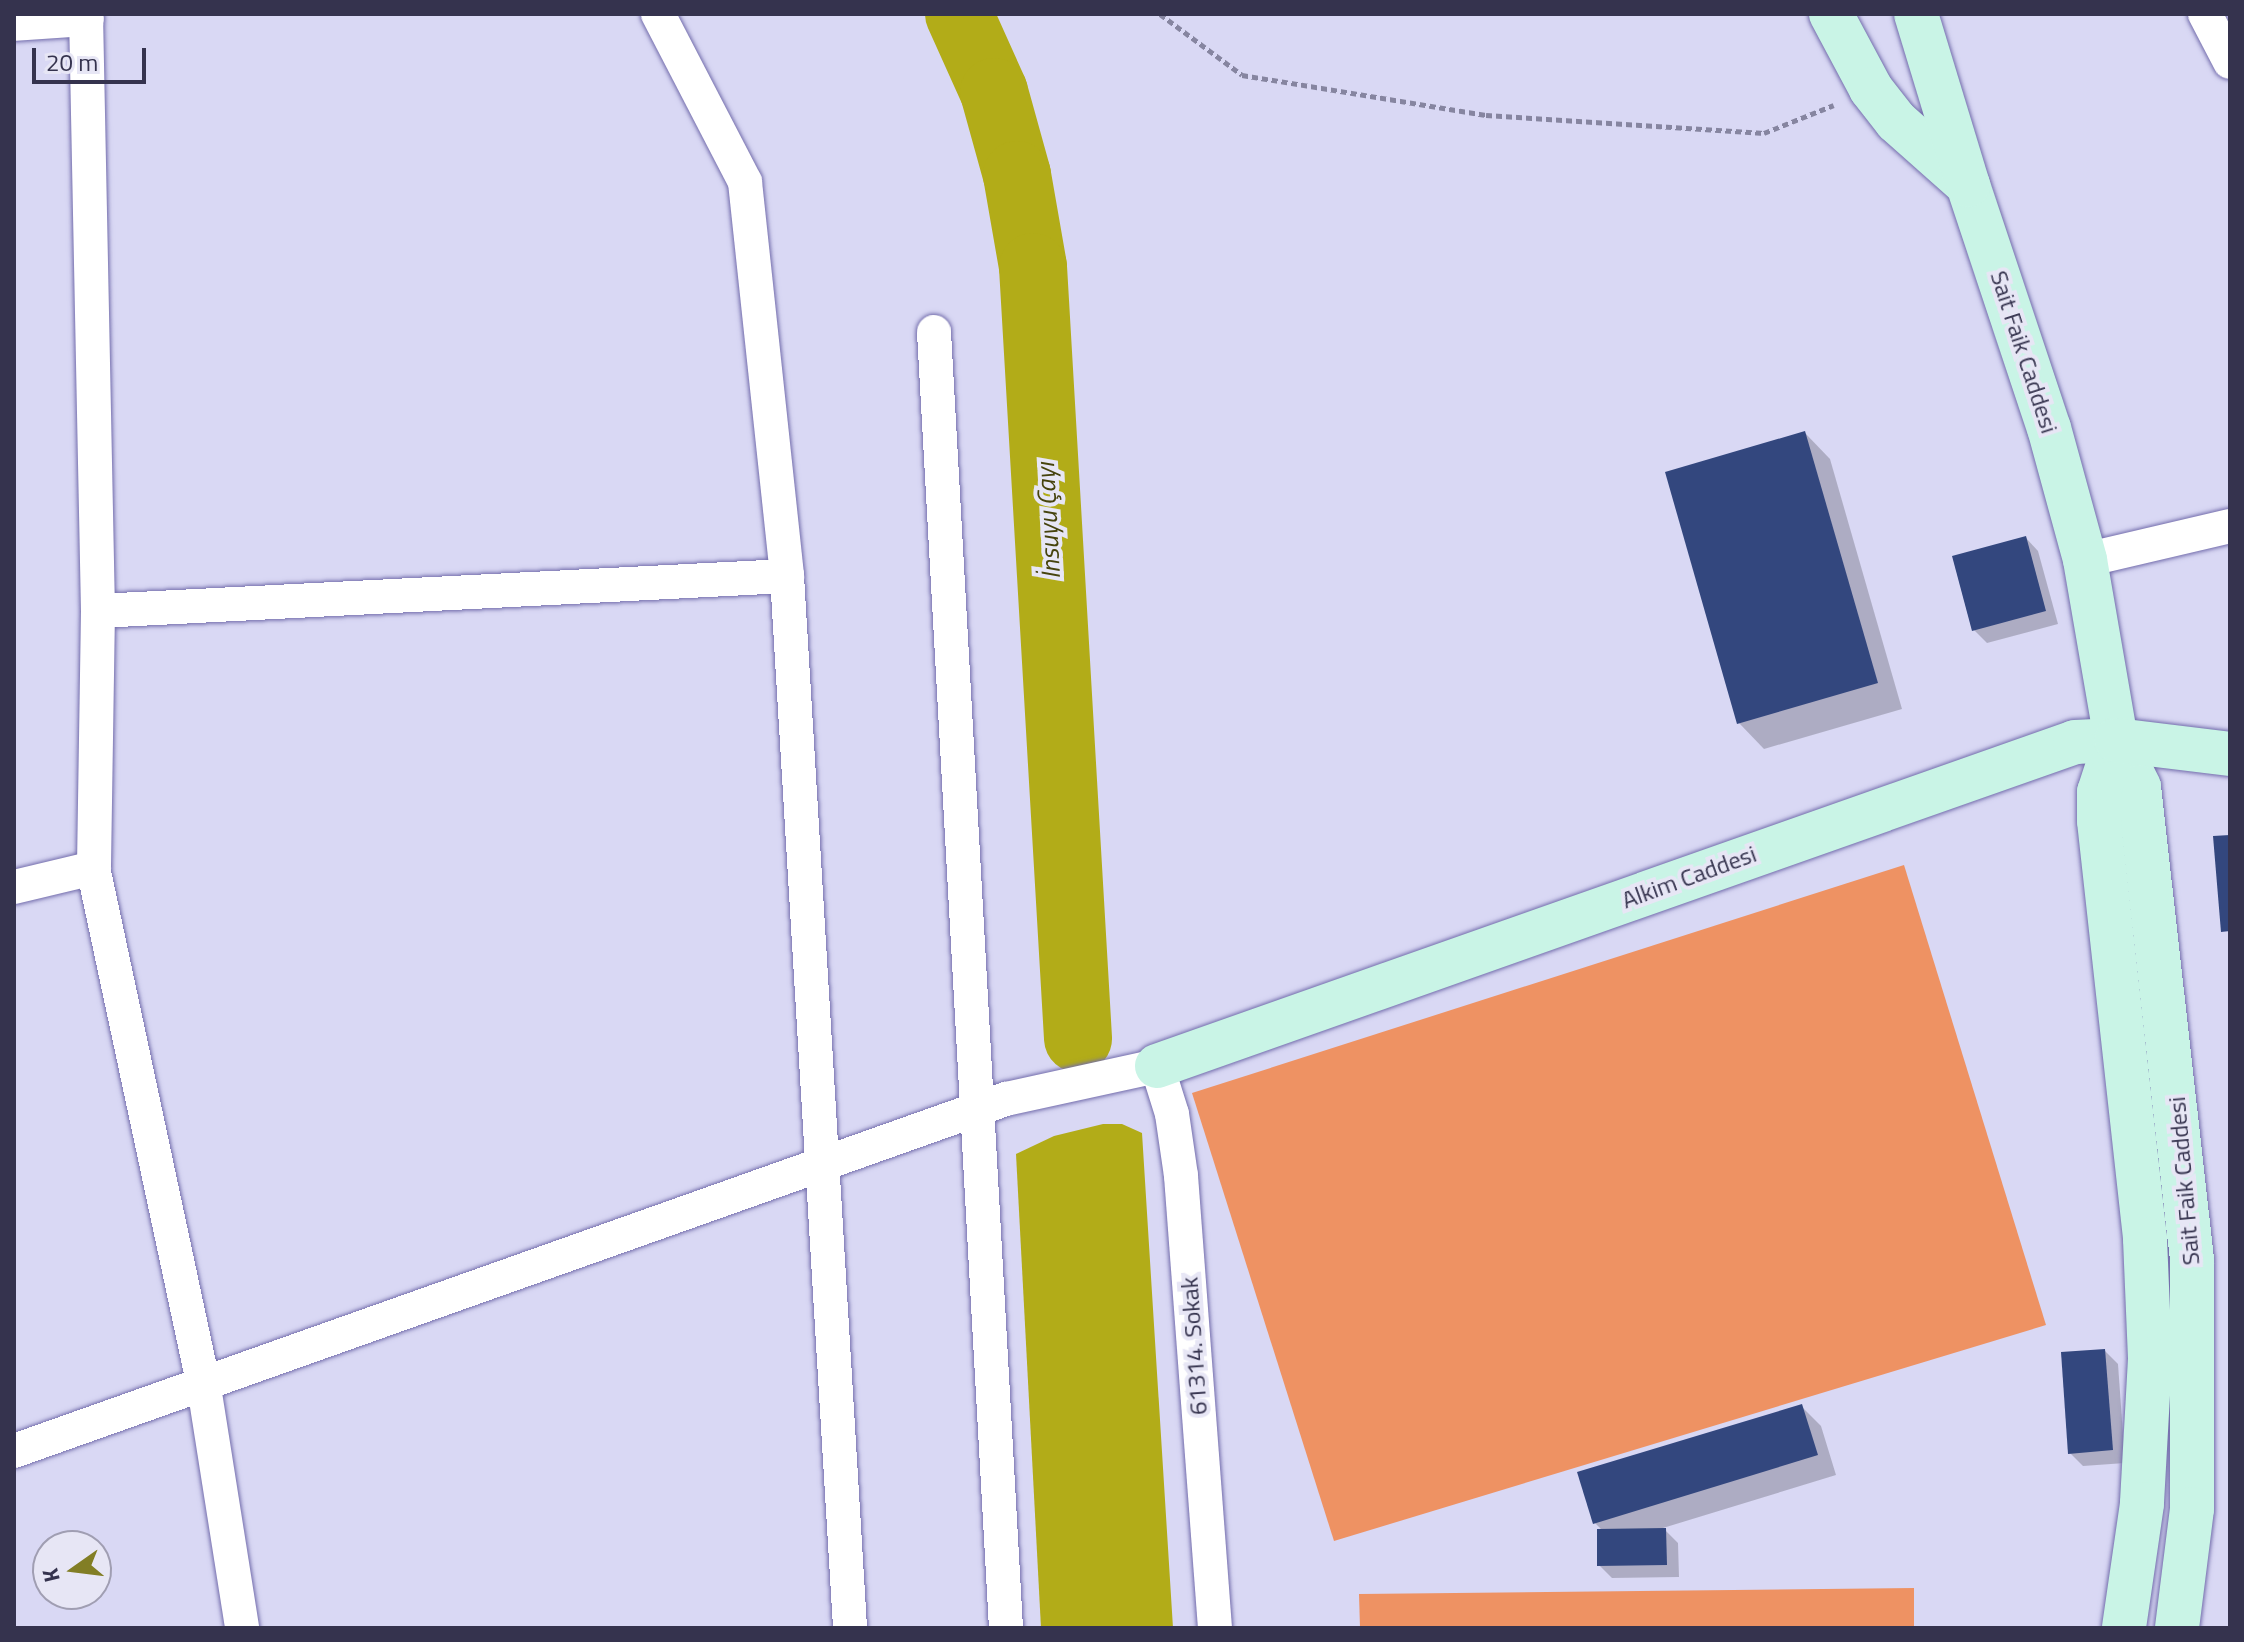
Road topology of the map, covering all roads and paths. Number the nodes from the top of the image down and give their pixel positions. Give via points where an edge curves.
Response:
1 (658, 14) edge
2 (1160, 14) edge
3 (1831, 14) edge
4 (1916, 14) edge
5 (2205, 14) edge
6 (86, 17) edge
7 (14, 24) edge
8 (2230, 62) edge
9 (1871, 89) junction
10 (1968, 185) junction
11 (934, 332) dead end
12 (2230, 526) edge
13 (2085, 560) junction
14 (787, 576) junction
15 (98, 611) junction
16 (2116, 740) junction
17 (2230, 754) edge
18 (94, 868) junction
19 (14, 887) edge
20 (1157, 1066) junction
21 (977, 1110) junction
22 (822, 1165) junction
23 (204, 1387) junction
24 (14, 1451) edge
25 (242, 1628) edge
26 (850, 1628) edge
27 (1006, 1628) edge
28 (1215, 1628) edge
29 (2124, 1628) edge
30 (2177, 1628) edge

1 - 14 street via 745,182
2 - 9 path via 1242,75 1486,115 1764,133
3 - 9 street, Sait Faik Caddesi
4 - 10 street
5 - 8 street
6 - 7 street
6 - 15 street
9 - 10 street, Sait Faik Caddesi via 1896,121
10 - 13 street, Sait Faik Caddesi via 2049,428
11 - 21 street
12 - 13 street
13 - 16 street, Sait Faik Caddesi
14 - 15 street
14 - 22 street
15 - 18 street
16 - 17 street, Alkim Caddesi
16 - 20 street, Alkim Caddesi via 2075,742 2032,754
16 - 29 street, Sait Faik Caddesi via 2099,792 2099,821 2145,1239 2150,1359 2142,1504
16 - 30 street, Sait Faik Caddesi via 2139,787 2146,823 2192,1260 2192,1509
18 - 19 street
18 - 23 street
20 - 21 street
20 - 28 street, 61314. Sokak via 1172,1114 1181,1176
21 - 22 street
21 - 27 street
22 - 23 street
22 - 26 street
23 - 24 street
23 - 25 street

